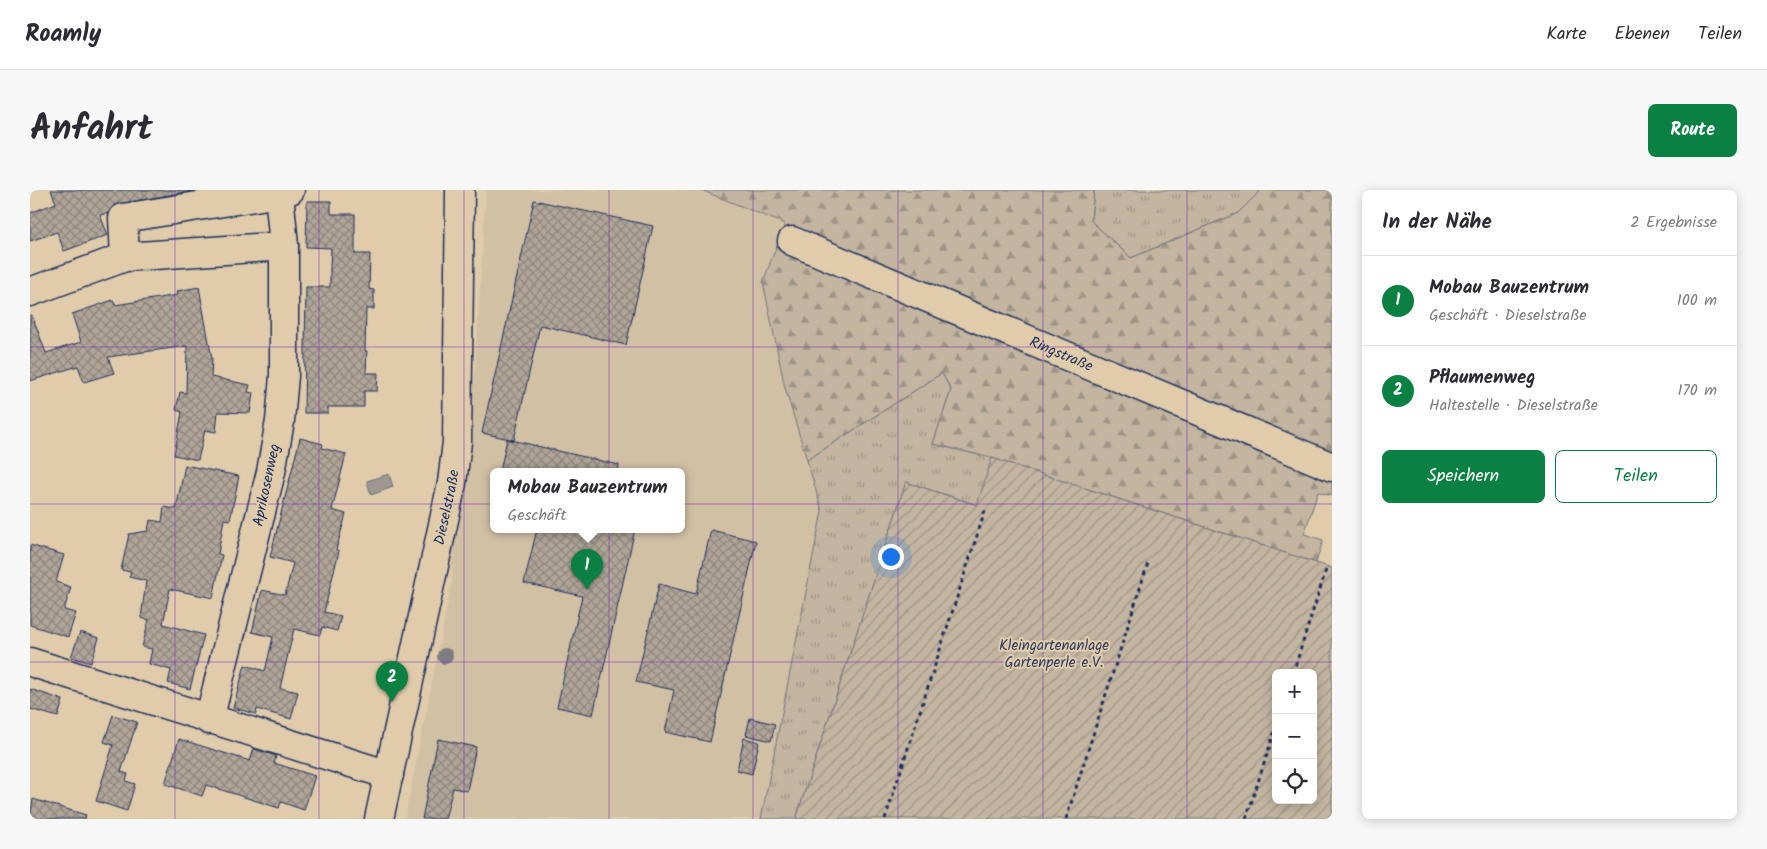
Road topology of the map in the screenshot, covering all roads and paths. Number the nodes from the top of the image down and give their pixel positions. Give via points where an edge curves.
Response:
1 (460, 190) edge
2 (284, 192) edge
3 (792, 241) dead end
4 (284, 246) junction
5 (125, 258) junction
6 (30, 292) edge
7 (1332, 468) edge
8 (985, 511) dead end
9 (1148, 564) dead end
10 (1326, 567) dead end
11 (30, 662) edge
12 (1294, 669) edge
13 (209, 720) junction
14 (1272, 739) edge
15 (389, 775) junction
16 (379, 819) edge
17 (885, 819) edge
18 (1066, 819) edge
19 (1246, 819) edge

1 - 15 street, Dieselstraße via 457,442 452,483
2 - 4 street, Aprikosenweg
2 - 5 street via 123,218
3 - 7 street, Ringstraße
4 - 5 street
4 - 13 street, Aprikosenweg via 284,376 280,422 271,472
5 - 6 street
8 - 17 path
9 - 18 path
10 - 12 path
11 - 13 street
13 - 15 street
14 - 19 path
15 - 16 street, Dieselstraße

